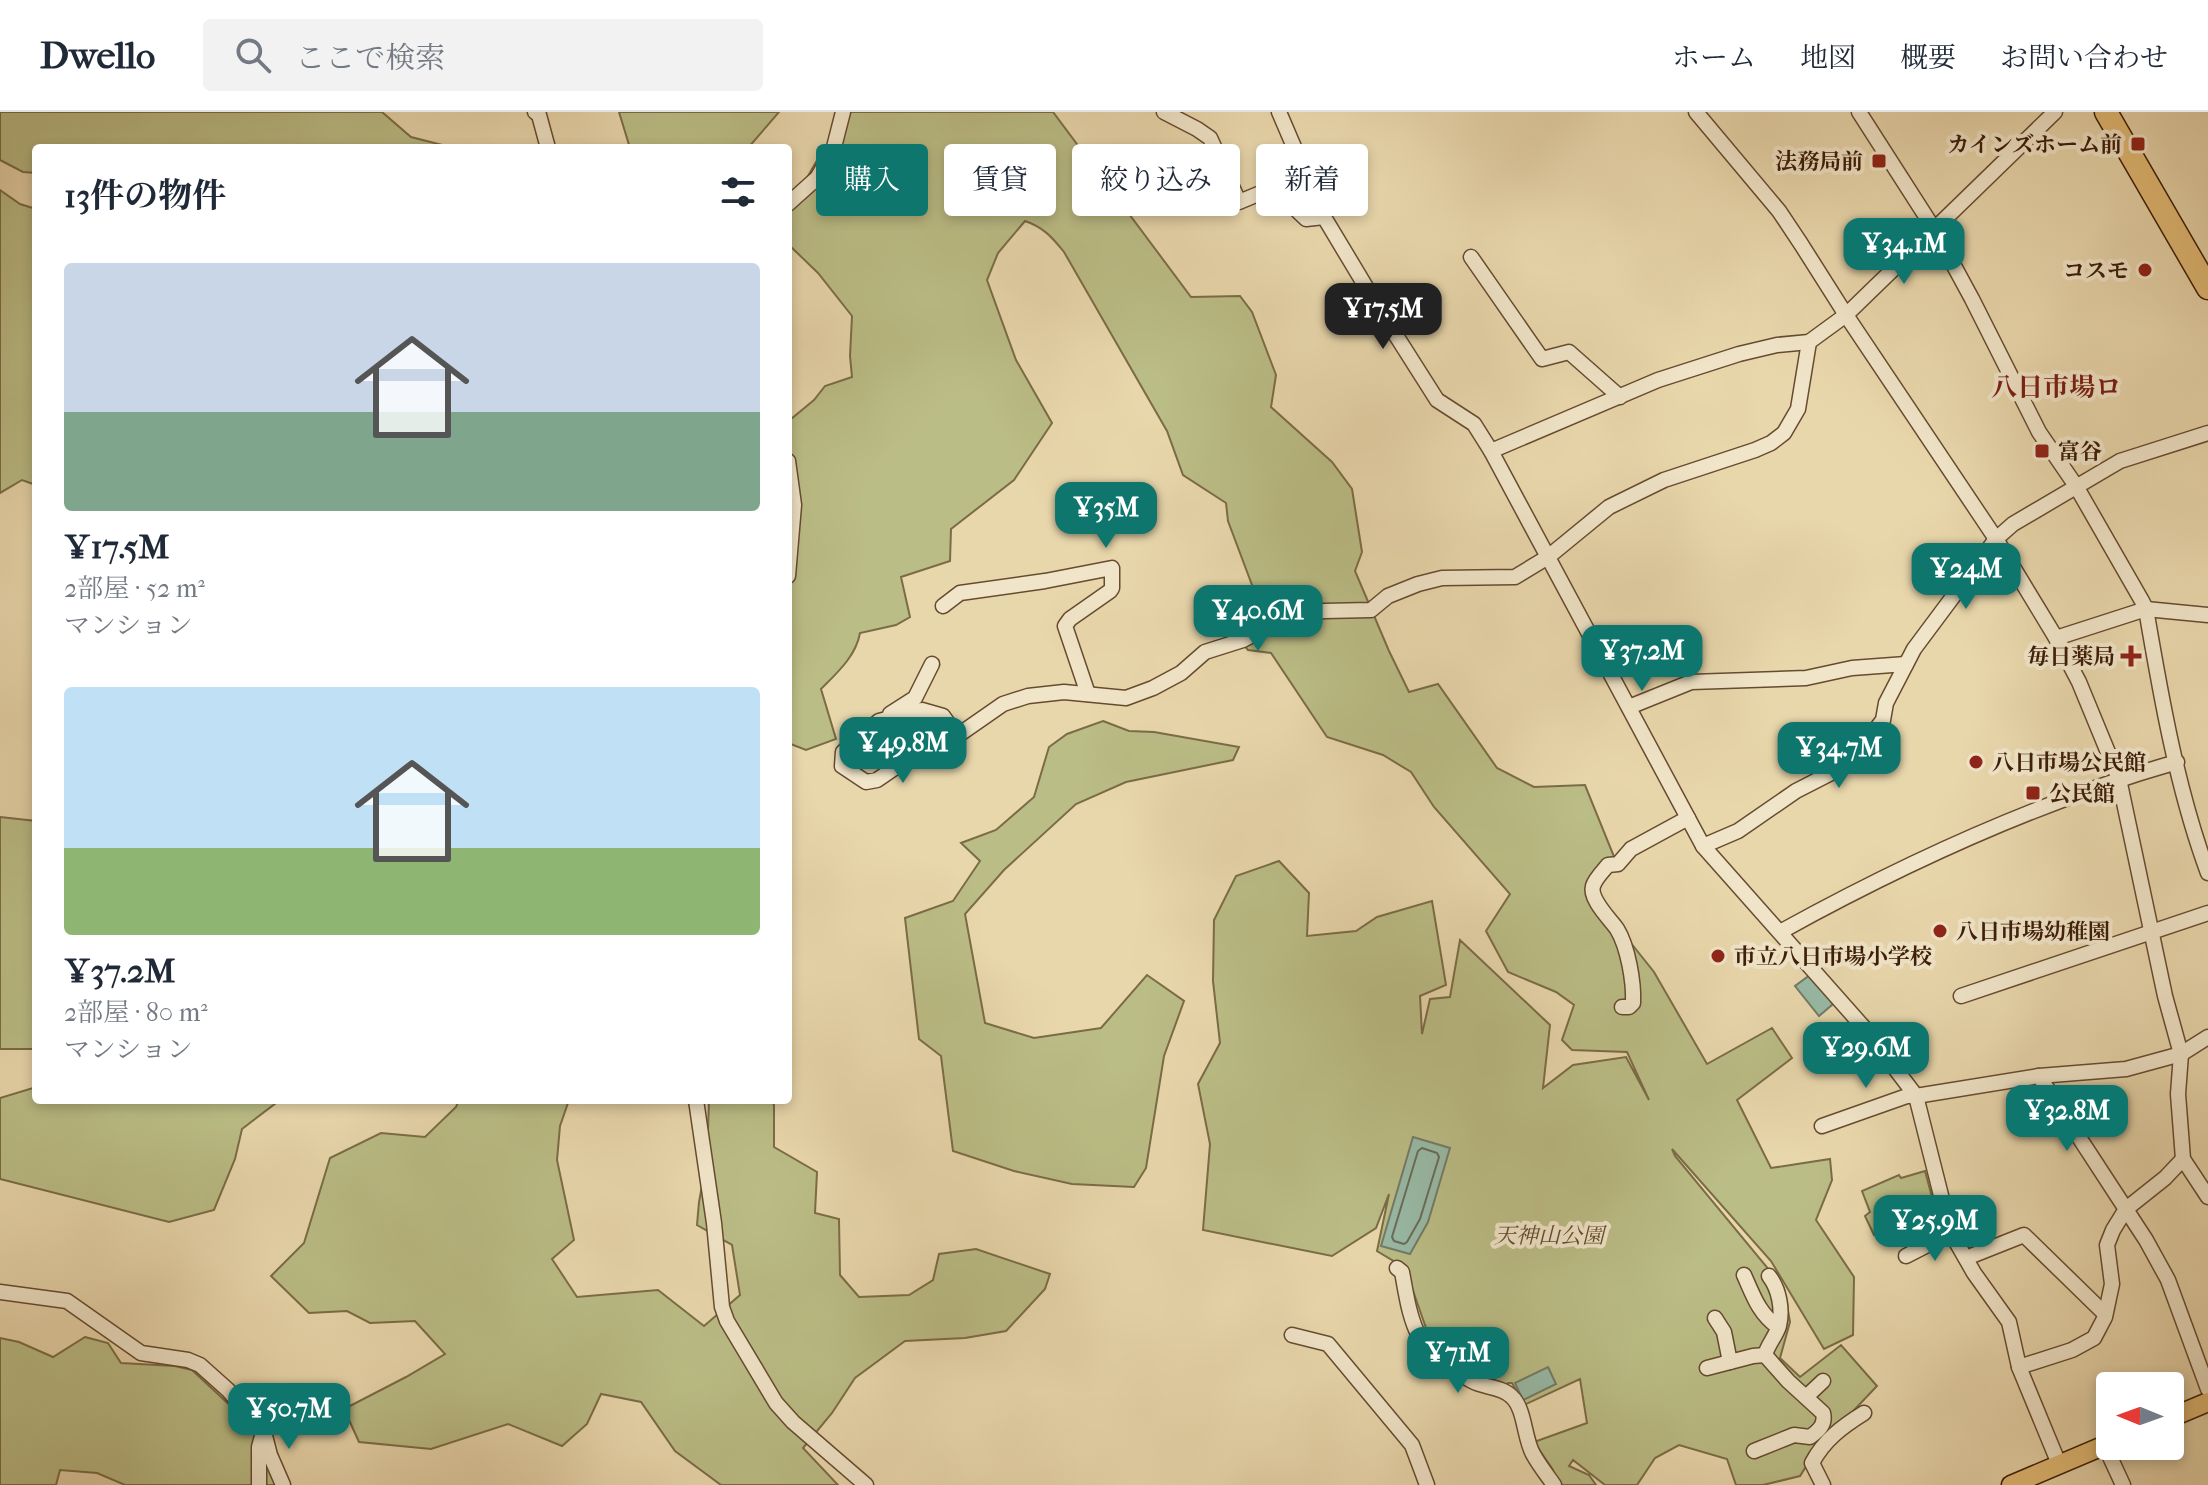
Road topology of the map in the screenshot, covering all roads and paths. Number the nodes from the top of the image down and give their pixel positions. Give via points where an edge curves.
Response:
1 (535, 112) edge
2 (843, 112) edge
3 (1164, 112) edge
4 (1279, 112) edge
5 (1696, 112) edge
6 (1859, 112) edge
7 (2055, 112) edge
8 (2106, 112) edge
9 (547, 144) edge
10 (792, 200) edge
11 (1324, 217) junction
12 (1934, 229) junction
13 (1471, 257) dead end
14 (2208, 288) edge
15 (1846, 315) junction
16 (1809, 342) junction
17 (1620, 397) junction
18 (2208, 433) edge
19 (1491, 451) junction
20 (2076, 486) junction
21 (792, 490) edge
22 (792, 529) edge
23 (1996, 539) junction
24 (1548, 557) junction
25 (943, 606) dead end
26 (2146, 609) junction
27 (2208, 615) edge
28 (2056, 638) junction
29 (932, 664) dead end
30 (1906, 664) junction
31 (1088, 694) junction
32 (1629, 707) junction
33 (879, 721) junction
34 (957, 736) junction
35 (2177, 762) junction
36 (2119, 779) junction
37 (1688, 818) junction
38 (1703, 846) junction
39 (2208, 873) edge
40 (2208, 913) edge
41 (2152, 930) junction
42 (1780, 932) junction
43 (1961, 996) dead end
44 (1622, 1007) dead end
45 (2208, 1037) edge
46 (2181, 1054) junction
47 (2039, 1076) junction
48 (1916, 1096) junction
49 (697, 1104) edge
50 (1822, 1126) dead end
51 (2183, 1159) junction
52 (2208, 1197) edge
53 (2126, 1209) junction
54 (1954, 1237) junction
55 (1906, 1256) dead end
56 (1966, 1258) junction
57 (1397, 1268) dead end
58 (1744, 1275) dead end
59 (1769, 1276) dead end
60 (0, 1292) edge
61 (2105, 1314) junction
62 (1715, 1318) dead end
63 (1778, 1327) junction
64 (1292, 1335) dead end
65 (1765, 1355) junction
66 (1730, 1362) junction
67 (2019, 1367) junction
68 (1707, 1368) dead end
69 (1823, 1381) dead end
70 (2208, 1389) edge
71 (1806, 1397) junction
72 (2208, 1402) edge
73 (2184, 1412) edge
74 (1864, 1413) dead end
75 (1824, 1418) junction
76 (1840, 1428) junction
77 (264, 1432) junction
78 (2096, 1449) edge
79 (1754, 1451) dead end
80 (2113, 1460) edge
81 (2059, 1464) junction
82 (259, 1485) edge
83 (283, 1485) edge
84 (866, 1485) edge
85 (1427, 1485) edge
86 (1554, 1485) edge
87 (1823, 1485) edge
88 (2011, 1485) edge
89 (2123, 1485) edge

1 - 9 street
2 - 10 street via 833,151 817,178
3 - 11 street via 1210,138 1239,202 1277,191 1306,219
4 - 11 street
5 - 15 street via 1779,211
6 - 12 street
7 - 12 street
8 - 14 highway
11 - 19 street via 1437,400 1474,424
12 - 15 street
12 - 20 street via 2039,432
13 - 17 street via 1542,359 1569,352
15 - 16 street
15 - 23 street
16 - 17 street via 1739,354
16 - 24 street via 1798,409 1784,433 1755,450 1664,480 1609,507
17 - 19 street
18 - 20 street via 2120,461
19 - 24 street
20 - 23 street
20 - 26 street
21 - 22 street
23 - 28 street
23 - 30 street
24 - 31 street via 1515,577 1442,578 1418,584 1388,596 1371,610 1297,614 1205,652 1153,688 1126,698
24 - 32 street
25 - 31 street via 960,593 1112,568 1110,591 1065,626
26 - 27 street
26 - 28 street
26 - 35 street
28 - 36 street
29 - 33 street via 915,698
30 - 32 street via 1806,678 1691,682
30 - 38 street via 1883,720 1857,754 1738,831
31 - 34 street via 1028,696 1003,704
32 - 37 street
33 - 34 street via 922,710 943,716
33 - 34 street via 843,752 842,766 866,782 924,753 947,748
35 - 36 street
35 - 39 street
36 - 41 street
36 - 42 street via 1964,841
37 - 38 street
37 - 44 street via 1631,849 1618,864 1608,865 1593,885 1599,907 1618,931 1632,977 1633,1003
38 - 42 street
40 - 41 street
41 - 43 street
41 - 46 street
42 - 48 street
45 - 46 street
46 - 47 street via 2126,1069
46 - 51 street
47 - 48 street
47 - 53 street
48 - 50 street
48 - 54 street
49 - 84 street via 727,1321 776,1403
51 - 52 street
51 - 53 street
53 - 61 street via 2107,1245 2112,1284
53 - 70 street via 2168,1280
54 - 55 street
54 - 56 street
56 - 61 street via 2024,1235
56 - 67 street via 2009,1322
57 - 86 street via 1420,1338 1467,1378 1511,1395 1533,1454
58 - 63 street via 1757,1306
59 - 63 street via 1777,1286
60 - 77 street via 67,1301 141,1353 200,1365
61 - 67 street via 2094,1338
62 - 66 street via 1724,1332
63 - 65 street
64 - 85 street via 1328,1344 1412,1445
65 - 66 street
65 - 71 street
66 - 68 street
67 - 81 street
69 - 71 street
71 - 75 street
72 - 73 main road
74 - 76 street
75 - 76 street
75 - 79 street via 1821,1429 1810,1437 1794,1435
76 - 87 street via 1812,1463
77 - 82 street
77 - 83 street
78 - 81 main road
80 - 89 street
81 - 88 main road

